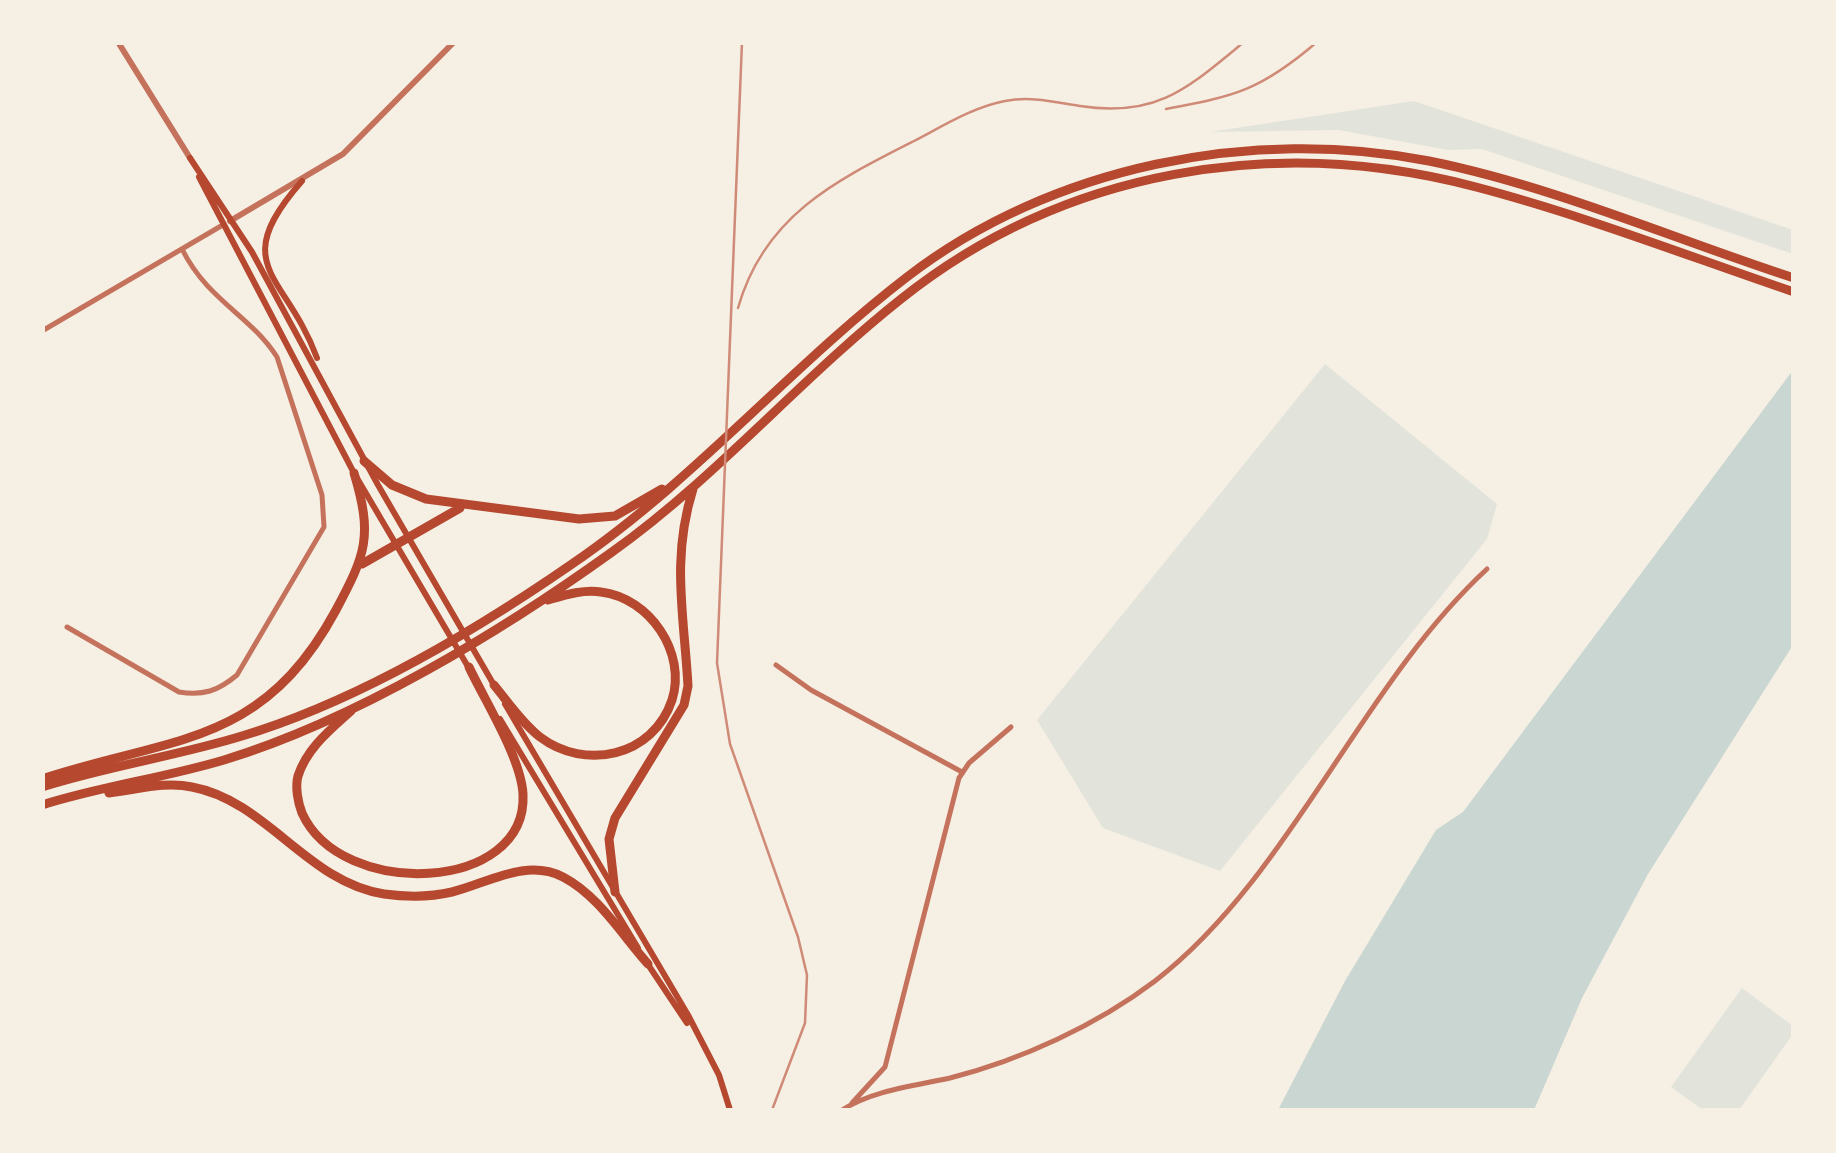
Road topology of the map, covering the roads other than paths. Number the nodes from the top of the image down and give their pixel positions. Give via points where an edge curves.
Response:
1 (118, 42) edge
2 (454, 42) edge
3 (190, 158) junction
4 (302, 181) junction
5 (232, 220) junction
6 (221, 226) junction
7 (182, 249) junction
8 (1794, 278) edge
9 (1794, 292) edge
10 (42, 331) edge
11 (324, 378) junction
12 (364, 461) junction
13 (354, 473) junction
14 (677, 480) junction
15 (694, 486) junction
16 (468, 508) junction
17 (408, 536) junction
18 (395, 543) junction
19 (362, 564) junction
20 (1487, 568) dead end
21 (536, 603) junction
22 (66, 627) dead end
23 (776, 665) dead end
24 (468, 667) junction
25 (494, 686) junction
26 (356, 707) junction
27 (1012, 727) dead end
28 (962, 772) junction
29 (42, 783) edge
30 (86, 793) junction
31 (42, 805) edge
32 (615, 892) junction
33 (648, 964) junction
34 (694, 1030) junction
35 (850, 1105) junction
36 (730, 1110) edge
37 (842, 1110) edge

1 - 3 street
2 - 4 street via 343,154
3 - 5 main road
3 - 6 main road
4 - 5 street
4 - 11 main road via 270,220 264,259
5 - 6 street
5 - 11 main road
6 - 7 street
6 - 13 main road
7 - 10 street
7 - 22 street via 202,284 278,357 322,494 324,527 236,675 221,688 179,692
8 - 14 highway via 1476,172 1383,153 1246,150 1133,170 1012,213 908,276
9 - 15 highway via 1475,186 1388,169 1273,161 1194,168 1073,200 962,254 812,376
11 - 12 main road
12 - 16 highway via 392,486
12 - 17 main road
13 - 18 main road
13 - 19 highway via 364,507
14 - 16 highway via 634,507 596,519
14 - 29 highway via 611,537 340,698 240,737
15 - 21 highway
15 - 32 highway via 678,559 688,686 684,705 615,818 609,839
16 - 17 highway via 453,509
17 - 18 highway
17 - 25 main road
18 - 19 highway
18 - 24 main road
19 - 29 highway via 319,641 282,688 256,707 200,738
20 - 35 street via 1410,653 1256,872 1174,965 1110,1011 1051,1040
21 - 25 highway via 601,592 649,616 674,662 664,716 620,753 576,754 538,736
21 - 26 highway
23 - 28 street
24 - 26 highway via 523,792 521,811 503,842 457,868 420,876 375,871 330,847 306,821 296,780 322,737
24 - 33 main road
25 - 32 main road
26 - 30 highway via 221,761
27 - 28 street
28 - 35 street via 885,1067
30 - 31 highway
30 - 33 highway via 150,786 213,792 325,872 382,894 446,893 518,871 561,876 595,901
32 - 34 main road
33 - 34 main road
34 - 36 main road
35 - 37 street

